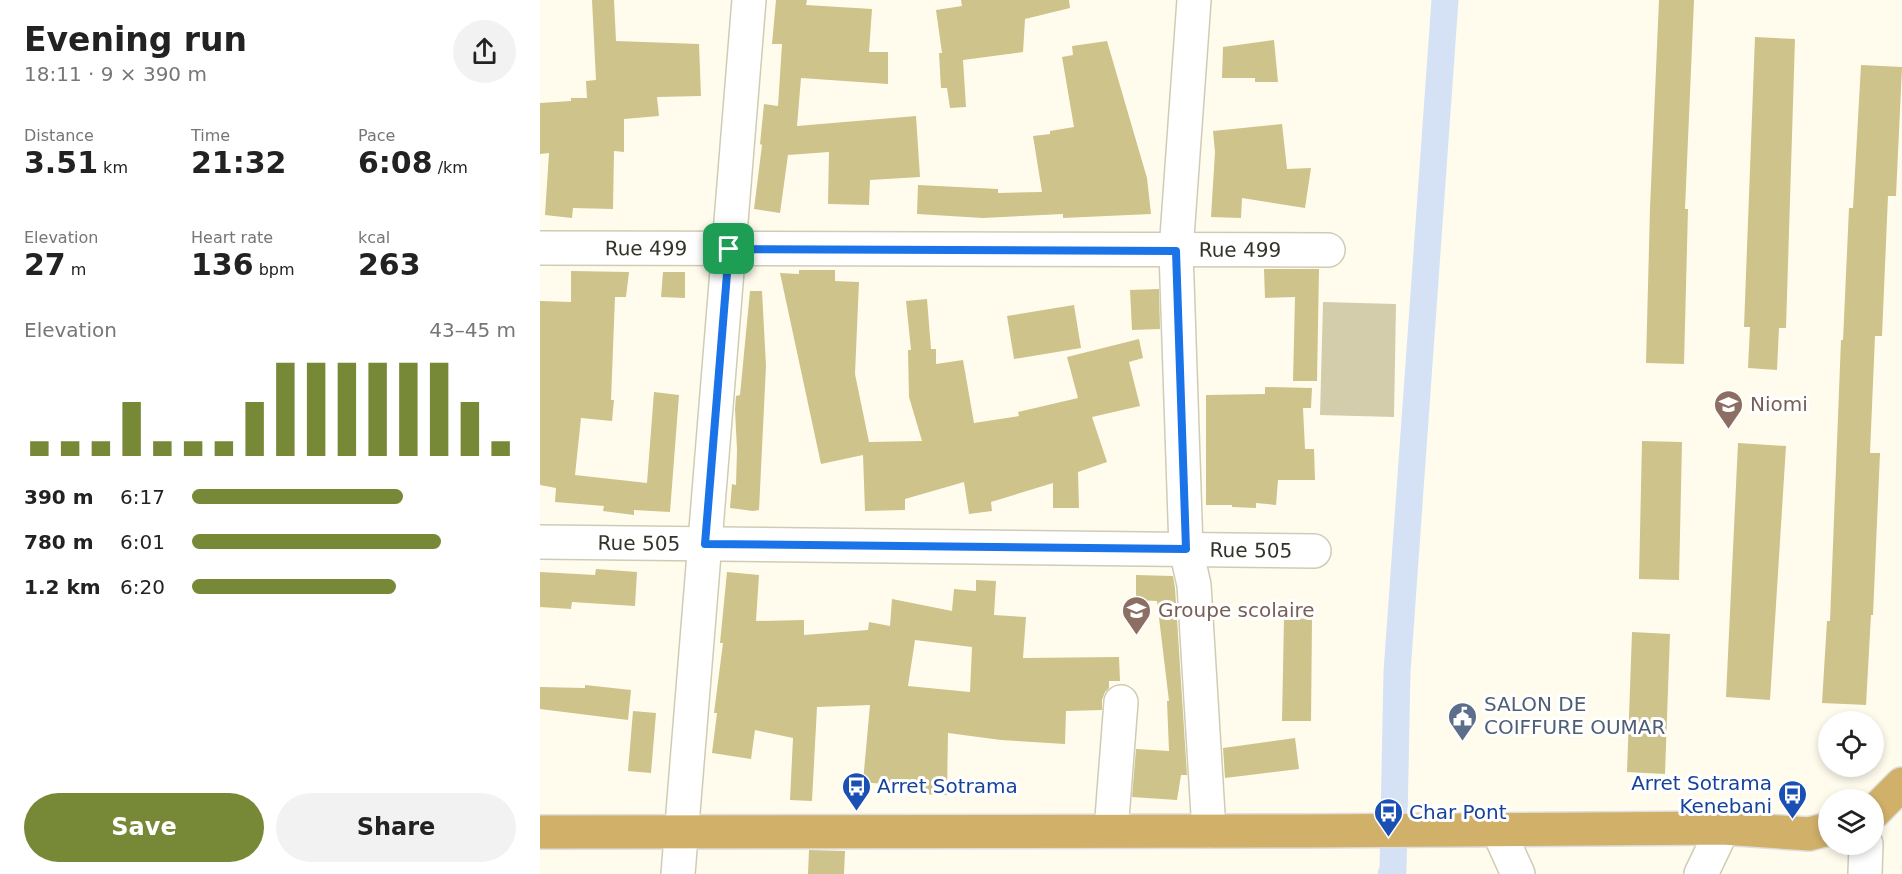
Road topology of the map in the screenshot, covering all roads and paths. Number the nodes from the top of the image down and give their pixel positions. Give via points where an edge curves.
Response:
1 (749, 0) edge
2 (1194, 0) edge
3 (540, 248) edge
4 (729, 249) junction
5 (1328, 250) dead end
6 (1176, 251) junction
7 (540, 542) edge
8 (705, 544) junction
9 (1186, 549) junction
10 (1314, 551) dead end
11 (1121, 702) dead end
12 (1902, 784) edge
13 (1884, 802) edge
14 (1723, 828) junction
15 (1498, 830) junction
16 (1111, 831) junction
17 (1209, 831) junction
18 (540, 832) edge
19 (681, 832) junction
20 (1818, 832) edge
21 (1866, 855) edge
22 (678, 874) edge
23 (1518, 874) edge
24 (1701, 874) edge
25 (1865, 874) edge

1 - 4 street
2 - 6 street
3 - 4 street, Rue 499
4 - 6 street, Rue 499
4 - 8 street
5 - 6 street, Rue 499
6 - 9 street
7 - 8 street, Rue 505
8 - 9 street, Rue 505
8 - 19 street
9 - 10 street, Rue 505
9 - 17 street via 1194,585
11 - 16 street
12 - 13 main road
14 - 15 main road
14 - 20 main road
14 - 24 street
15 - 17 main road
15 - 23 street
16 - 17 main road
16 - 19 main road
18 - 19 main road
19 - 22 street
21 - 25 street

